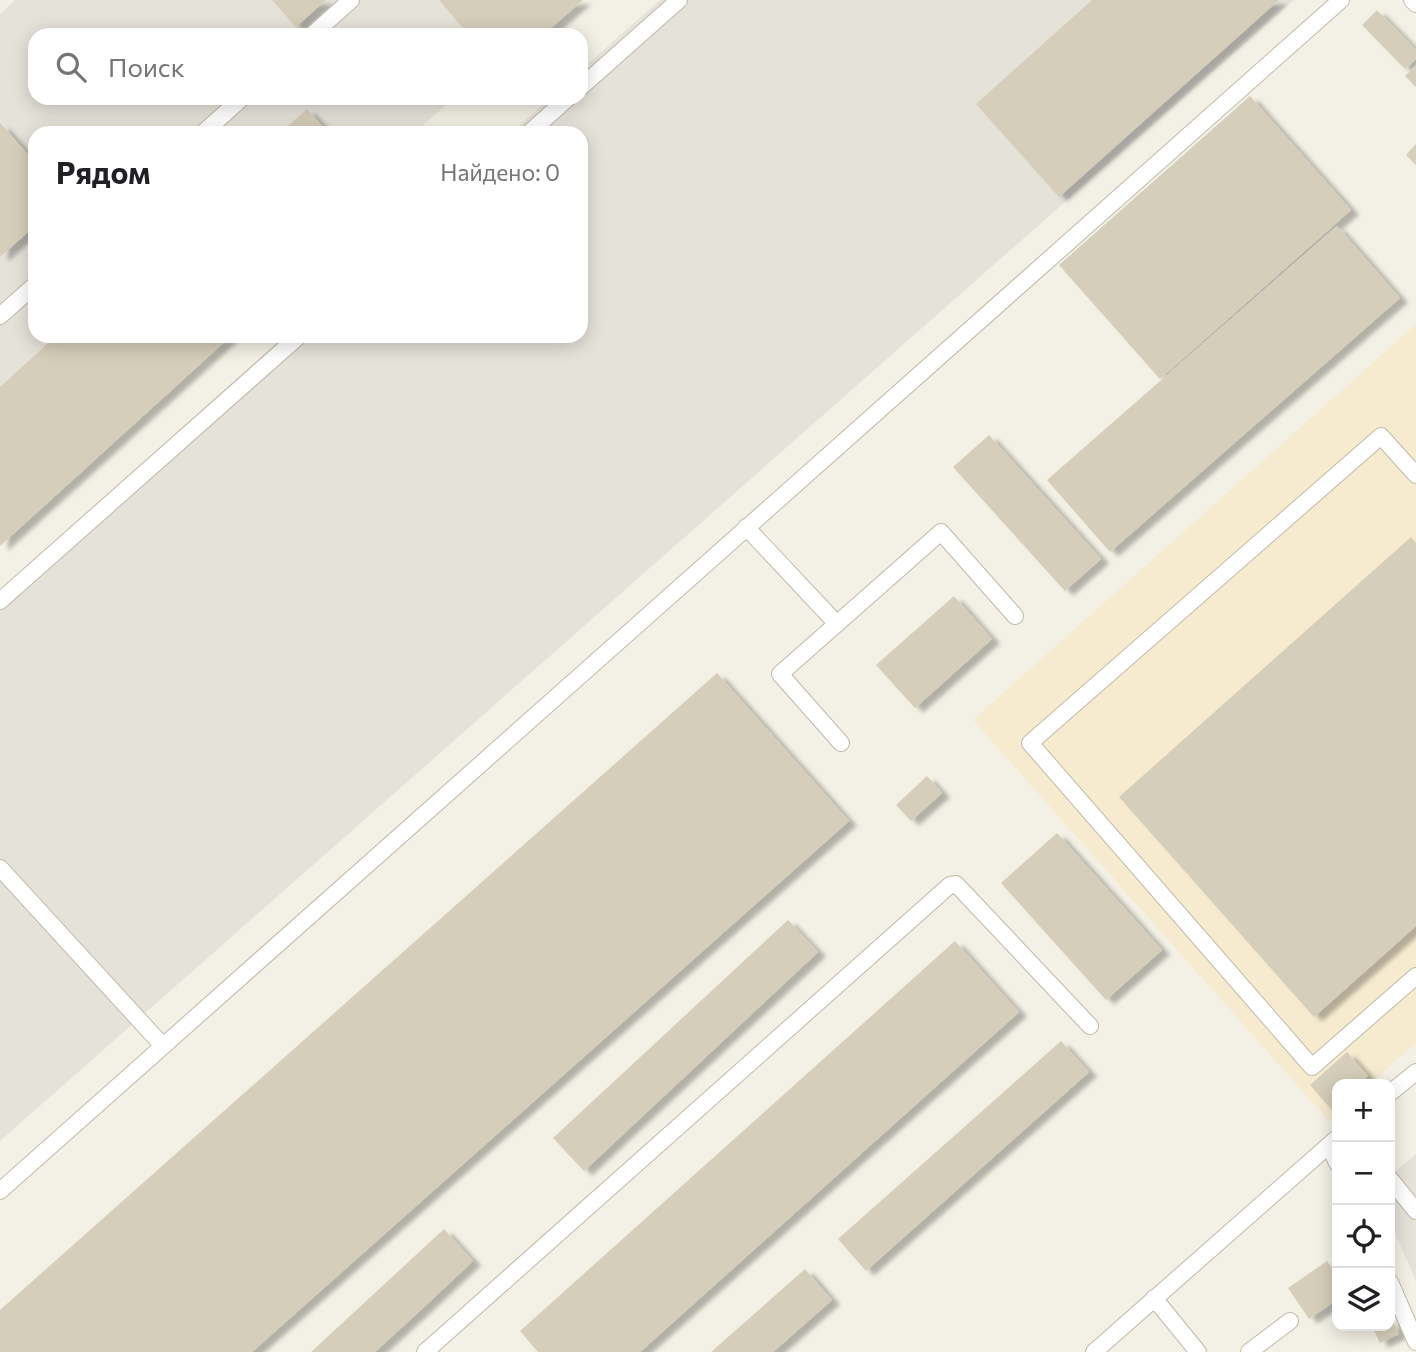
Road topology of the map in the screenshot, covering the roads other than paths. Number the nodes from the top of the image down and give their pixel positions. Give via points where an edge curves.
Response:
1 (351, 0) edge
2 (679, 0) edge
3 (1341, 0) edge
4 (320, 28) edge
5 (588, 81) edge
6 (234, 105) edge
7 (560, 105) edge
8 (211, 126) edge
9 (537, 126) edge
10 (28, 291) edge
11 (0, 317) edge
12 (291, 343) edge
13 (1416, 475) edge
14 (747, 527) junction
15 (0, 601) edge
16 (1015, 616) dead end
17 (837, 624) junction
18 (841, 743) dead end
19 (0, 868) edge
20 (1416, 976) edge
21 (1090, 1026) dead end
22 (163, 1046) junction
23 (1416, 1072) edge
24 (1395, 1089) edge
25 (1332, 1142) edge
26 (1395, 1185) edge
27 (0, 1191) edge
28 (1416, 1210) edge
29 (1395, 1294) edge
30 (1154, 1298) junction
31 (1290, 1321) dead end
32 (1416, 1342) edge
33 (434, 1349) edge
34 (1094, 1352) edge
35 (1198, 1352) edge
36 (1249, 1352) edge

1 - 4 lane
2 - 5 lane
3 - 14 lane
6 - 8 lane
7 - 9 lane
10 - 11 lane
12 - 15 lane
13 - 20 lane via 1381,436 1030,743 1312,1067
14 - 17 lane
14 - 22 lane
16 - 17 lane via 941,532
17 - 18 lane via 780,674
19 - 22 lane
21 - 33 lane via 956,884 950,885
22 - 27 lane
23 - 24 lane
25 - 30 lane
26 - 28 lane
29 - 32 lane
30 - 34 lane
30 - 35 lane
31 - 36 lane

